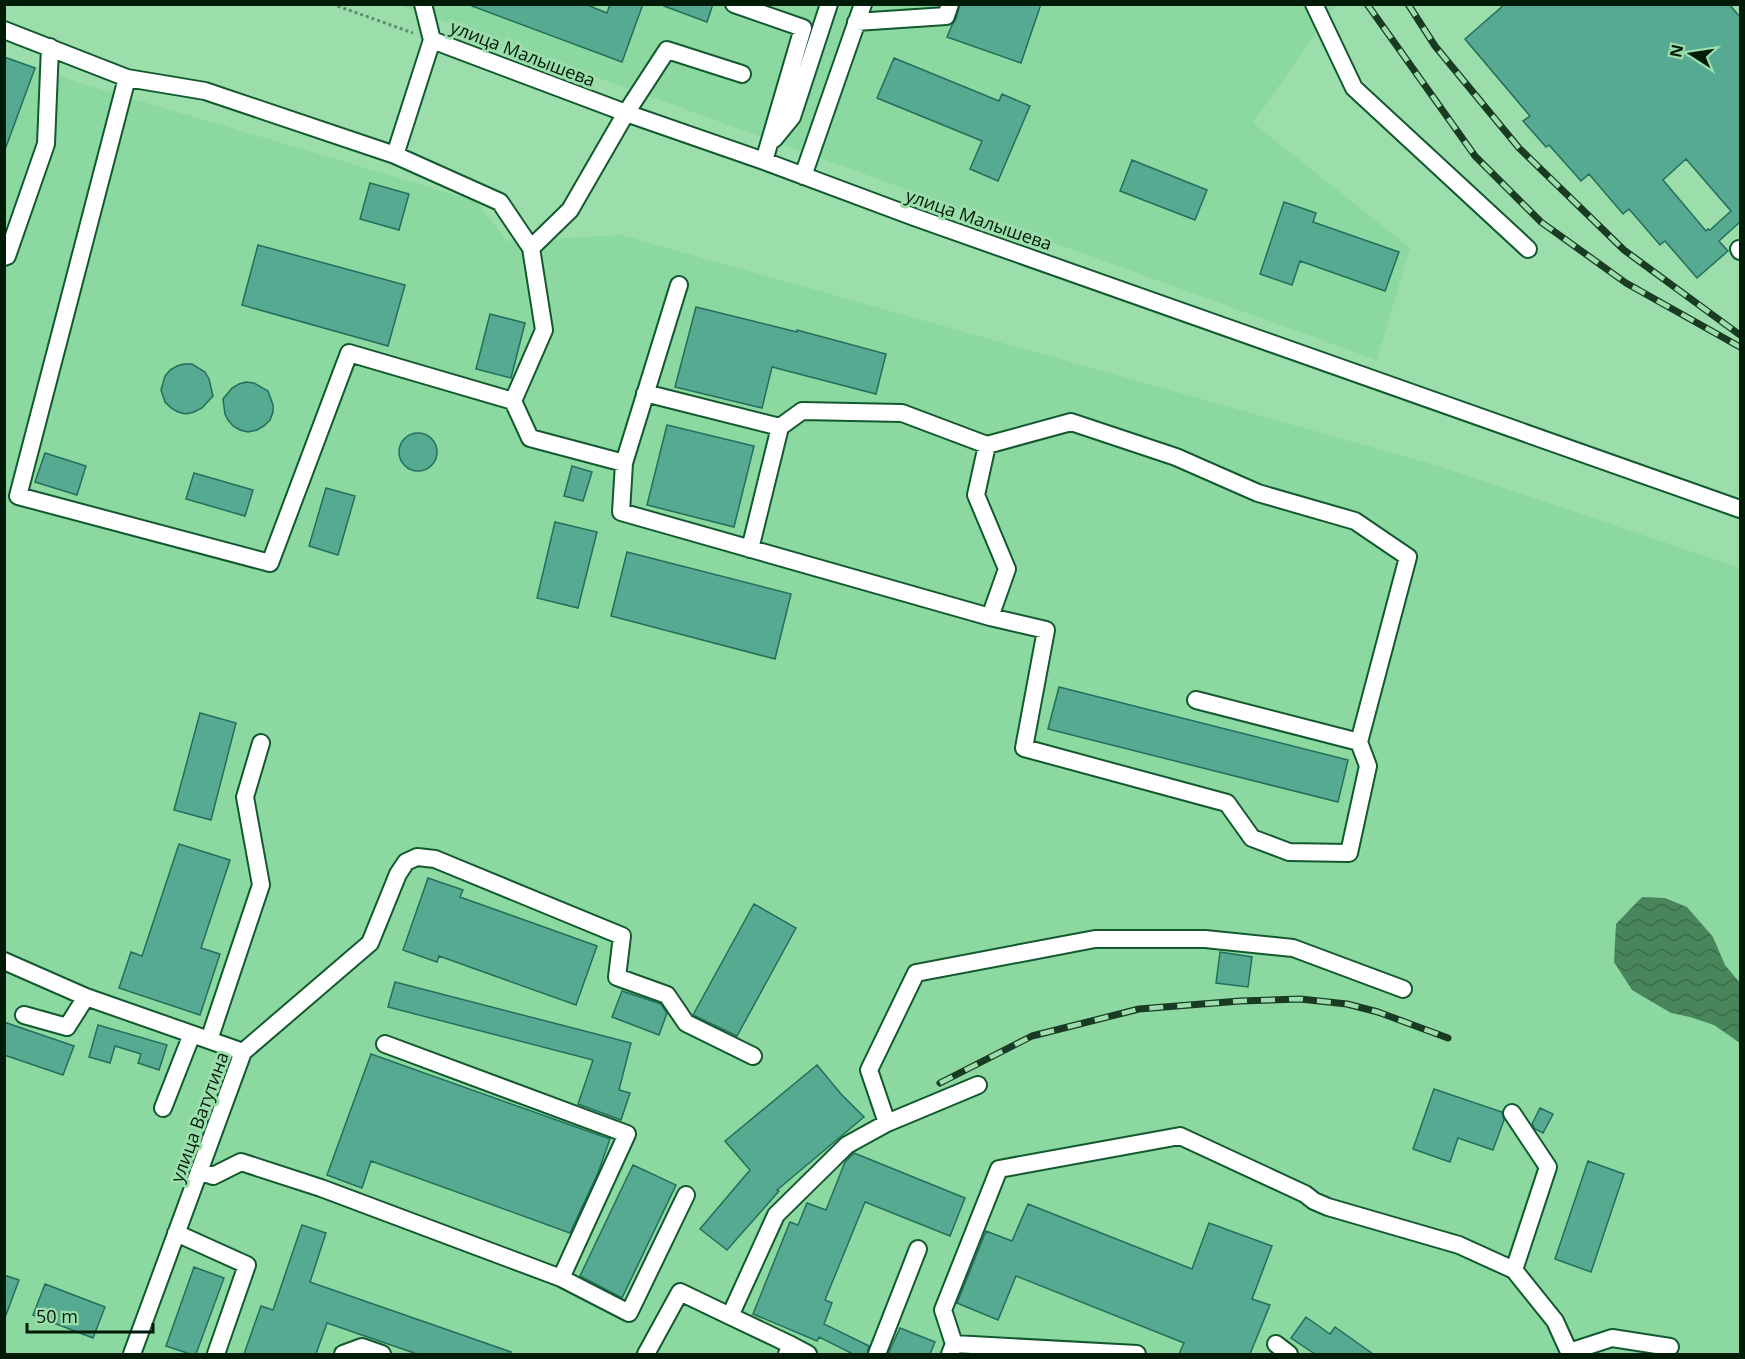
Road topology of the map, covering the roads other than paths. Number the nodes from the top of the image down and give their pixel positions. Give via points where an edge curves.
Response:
1 (734, 4) edge
2 (829, 4) edge
3 (862, 4) edge
4 (950, 4) edge
5 (1314, 4) edge
6 (422, 5) edge
7 (856, 22) junction
8 (4, 30) edge
9 (432, 40) junction
10 (50, 47) junction
11 (742, 74) dead end
12 (127, 78) junction
13 (626, 113) junction
14 (395, 154) junction
15 (766, 154) junction
16 (803, 176) junction
17 (531, 248) junction
18 (1528, 249) dead end
19 (4, 257) edge
20 (679, 285) dead end
21 (645, 393) junction
22 (513, 400) junction
23 (780, 427) junction
24 (987, 445) junction
25 (624, 463) junction
26 (1740, 509) edge
27 (750, 549) junction
28 (990, 617) junction
29 (1196, 700) dead end
30 (1359, 742) junction
31 (261, 743) dead end
32 (4, 961) edge
33 (1403, 989) dead end
34 (86, 997) junction
35 (24, 1015) dead end
36 (192, 1034) junction
37 (209, 1040) junction
38 (385, 1044) dead end
39 (243, 1052) junction
40 (753, 1056) dead end
41 (978, 1085) dead end
42 (163, 1108) dead end
43 (1512, 1113) dead end
44 (887, 1123) junction
45 (199, 1171) junction
46 (686, 1195) dead end
47 (176, 1233) junction
48 (918, 1249) dead end
49 (1514, 1270) junction
50 (561, 1278) junction
51 (730, 1316) junction
52 (1670, 1347) dead end
53 (952, 1349) edge
54 (789, 1350) edge
55 (1569, 1353) edge
56 (132, 1354) edge
57 (216, 1354) edge
58 (343, 1354) edge
59 (382, 1354) edge
60 (646, 1354) edge
61 (808, 1354) edge
62 (877, 1354) edge
63 (1137, 1354) edge

1 - 15 street via 803,28
2 - 15 street via 792,117
3 - 7 street
4 - 7 street via 946,16
5 - 18 street via 1354,88
6 - 9 street
7 - 16 street
8 - 10 street
9 - 13 street, улица Малышева
9 - 14 street, улица Малышева
10 - 12 street
10 - 19 street via 46,144
11 - 13 street via 667,50
12 - 14 street via 205,91
12 - 22 street via 18,496 270,563 350,353
13 - 15 street, улица Малышева
13 - 17 street via 570,210
14 - 17 street via 500,202
15 - 16 street, улица Малышева
16 - 26 street, улица Малышева
17 - 22 street via 544,330
20 - 21 street
21 - 23 street
21 - 25 street
22 - 25 street via 530,438
23 - 24 street via 802,411 902,413
23 - 27 street
24 - 28 street via 976,495 1007,569
24 - 30 street via 1071,422 1176,457 1258,493 1355,521 1408,557
25 - 27 street via 621,512
27 - 28 street
28 - 30 street via 1046,630 1024,748 1227,803 1252,838 1289,852 1349,853 1368,766
29 - 30 street
31 - 37 street via 245,797 261,885
32 - 34 street
33 - 44 street via 1293,948 1205,939 1095,939 916,973 869,1070
34 - 35 street via 67,1028
34 - 36 street
36 - 37 street
36 - 42 street
37 - 39 street
38 - 50 street via 627,1134
39 - 40 street, улица Ватутина via 370,943 398,874 406,862 417,857 435,859 622,936 617,977 667,995 686,1023
39 - 45 street, улица Ватутина
41 - 44 street
43 - 49 street via 1548,1167
44 - 51 street via 847,1145 776,1215
45 - 47 street, улица Ватутина
45 - 50 street via 213,1176 241,1162
46 - 50 street via 629,1313
47 - 56 street, улица Ватутина
47 - 57 street via 247,1265
48 - 62 street
49 - 53 street via 1459,1245 1328,1207 1180,1136 999,1169 943,1310
49 - 55 street via 1555,1321
51 - 54 street
51 - 60 street via 680,1292
52 - 55 street via 1612,1338
53 - 63 street
54 - 61 street
58 - 59 street via 362,1347

